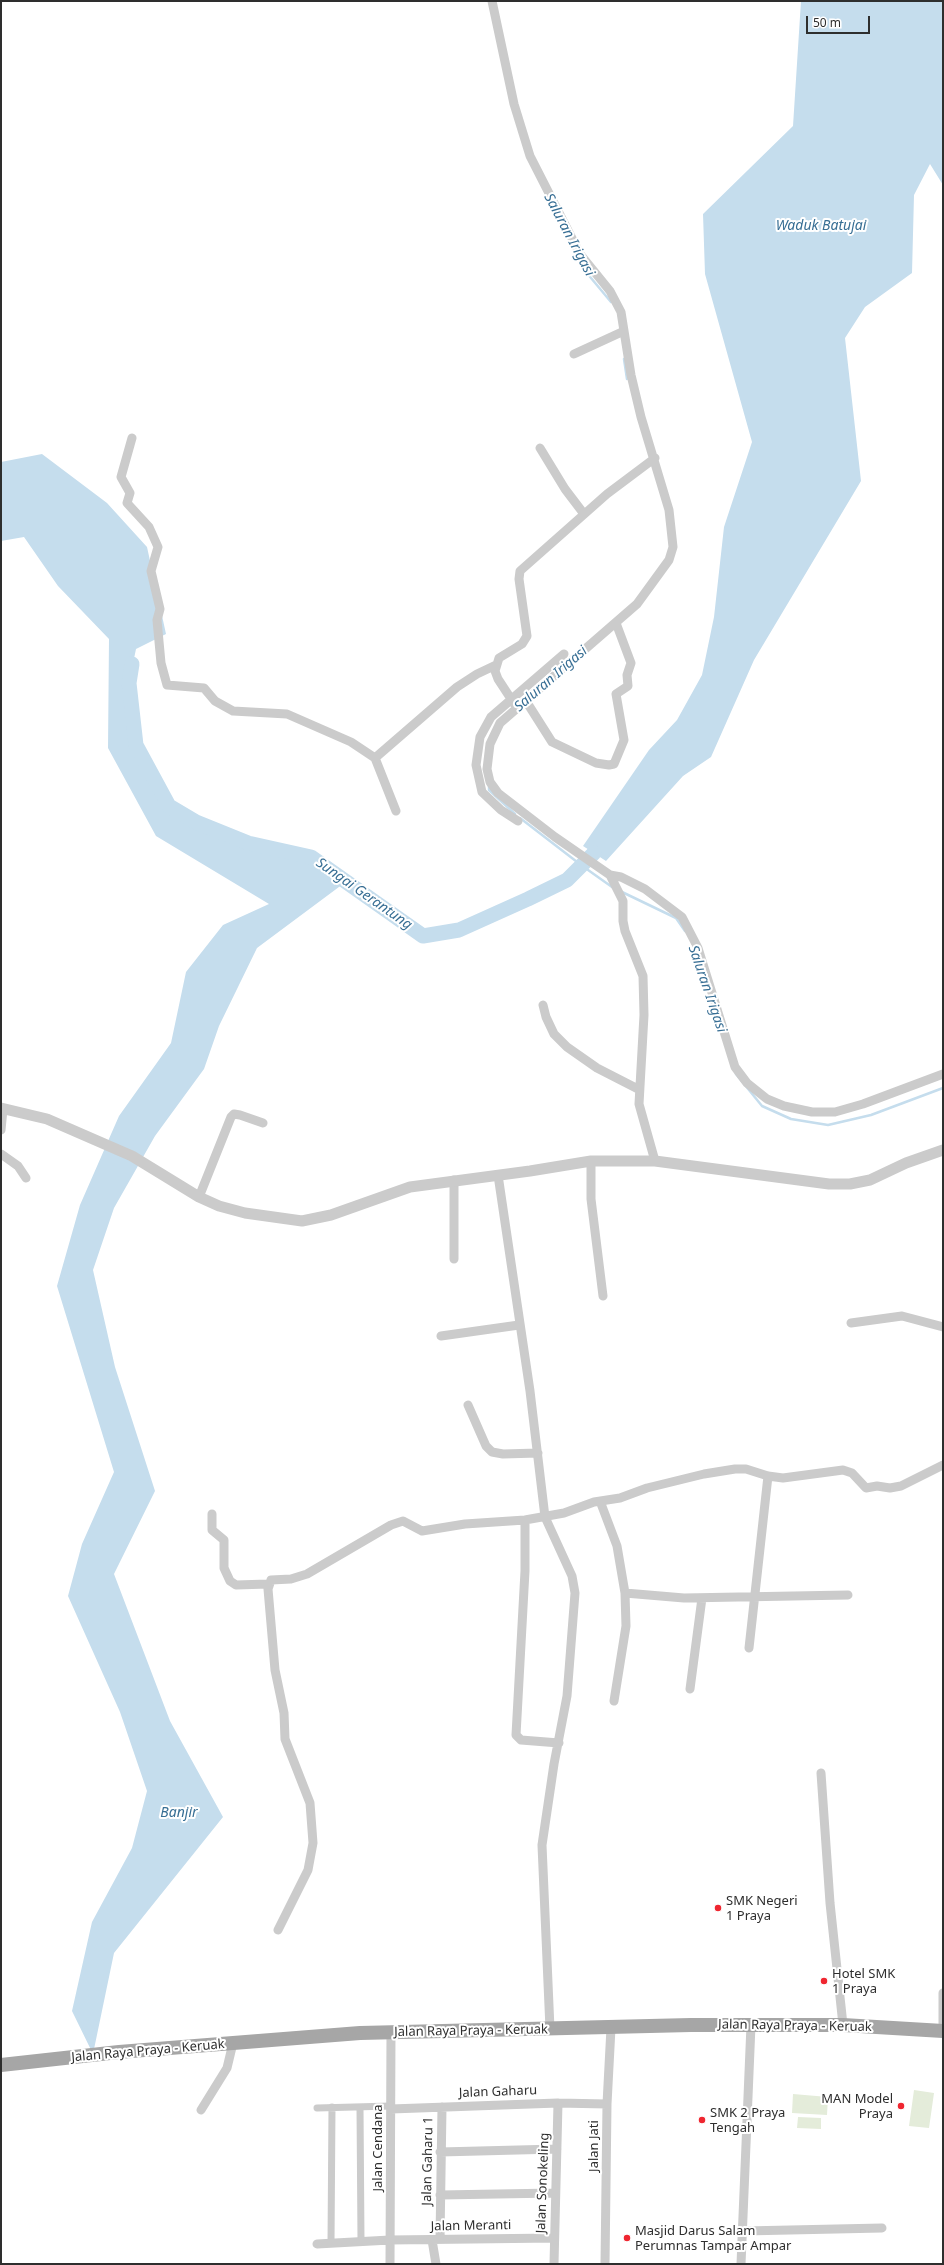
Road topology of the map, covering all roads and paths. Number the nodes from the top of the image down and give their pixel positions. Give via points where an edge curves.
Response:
1 (492, 1) edge
2 (621, 332) junction
3 (574, 354) dead end
4 (132, 438) dead end
5 (540, 448) dead end
6 (652, 460) junction
7 (584, 514) junction
8 (616, 623) junction
9 (564, 654) dead end
10 (496, 665) junction
11 (526, 701) junction
12 (514, 704) junction
13 (375, 758) junction
14 (506, 806) junction
15 (396, 811) dead end
16 (518, 821) dead end
17 (608, 873) junction
18 (543, 1005) dead end
19 (943, 1074) edge
20 (638, 1089) junction
21 (2, 1108) edge
22 (263, 1123) dead end
23 (1, 1130) edge
24 (943, 1150) edge
25 (1, 1154) edge
26 (591, 1161) junction
27 (655, 1161) junction
28 (498, 1175) junction
29 (26, 1178) dead end
30 (454, 1180) junction
31 (200, 1197) junction
32 (454, 1260) dead end
33 (603, 1296) dead end
34 (851, 1323) dead end
35 (519, 1325) junction
36 (943, 1327) edge
37 (441, 1336) dead end
38 (468, 1405) dead end
39 (538, 1453) junction
40 (943, 1465) edge
41 (768, 1476) junction
42 (600, 1501) junction
43 (212, 1514) dead end
44 (545, 1517) junction
45 (525, 1520) junction
46 (268, 1584) junction
47 (625, 1593) junction
48 (848, 1595) dead end
49 (754, 1596) junction
50 (702, 1598) junction
51 (749, 1648) dead end
52 (690, 1690) dead end
53 (614, 1701) dead end
54 (559, 1743) junction
55 (821, 1773) dead end
56 (278, 1930) dead end
57 (943, 1993) edge
58 (751, 2025) junction
59 (843, 2025) junction
60 (611, 2028) junction
61 (550, 2029) junction
62 (943, 2031) edge
63 (391, 2032) junction
64 (233, 2043) junction
65 (1, 2065) edge
66 (558, 2103) junction
67 (607, 2104) junction
68 (332, 2107) junction
69 (360, 2107) junction
70 (391, 2107) junction
71 (442, 2107) junction
72 (317, 2108) dead end
73 (201, 2110) dead end
74 (557, 2149) junction
75 (440, 2152) junction
76 (555, 2193) junction
77 (440, 2195) junction
78 (882, 2228) dead end
79 (744, 2231) junction
80 (554, 2238) junction
81 (390, 2240) junction
82 (436, 2240) junction
83 (361, 2241) junction
84 (332, 2243) junction
85 (318, 2244) dead end
86 (390, 2264) edge
87 (436, 2264) edge
88 (554, 2264) edge
89 (605, 2264) edge
90 (741, 2264) edge

1 - 2 street via 514,104 530,156 580,254 617,302
2 - 3 street
2 - 6 street
4 - 13 street via 121,477 130,493 128,503 149,527 158,547 151,571 160,609 156,620 161,663 167,684 204,688 215,701 234,711 287,714 351,742
5 - 7 street
6 - 7 street
6 - 8 street via 669,510 672,554 640,600
7 - 10 street via 520,571 528,636 522,644 502,655
8 - 11 street
8 - 11 street via 631,663 627,675 628,686 616,694 624,740 614,764 596,763 552,742
9 - 12 street
10 - 12 street via 498,679
10 - 13 street via 457,687
11 - 12 street
12 - 14 street via 496,728 488,760 490,782
13 - 15 street
14 - 16 street
14 - 17 street
17 - 19 street via 645,889 682,917 698,948 735,1067 747,1083 767,1099 784,1106 812,1112 835,1112 864,1104
17 - 20 street via 623,901 624,927 639,965 644,986
18 - 20 street via 554,1034 567,1047 596,1068
20 - 27 street via 642,1120
21 - 23 street
21 - 31 street via 47,1119 132,1156
22 - 31 street via 240,1115 234,1114 231,1117
24 - 27 street via 906,1163 870,1180 850,1184 829,1184
25 - 29 street via 18,1166
26 - 27 street
26 - 28 street
26 - 33 street via 591,1199
28 - 30 street
28 - 35 street
30 - 31 street via 410,1187 341,1212 302,1220 245,1213 219,1206
30 - 32 street
34 - 36 street via 902,1316
35 - 37 street
35 - 39 street
38 - 39 street via 486,1446 492,1452
39 - 44 street
40 - 41 street via 901,1486 890,1488 864,1487 852,1473 843,1470 799,1477
41 - 42 street via 741,1469 704,1474 647,1488 620,1498
41 - 49 street
42 - 44 street
42 - 47 street via 617,1546
43 - 46 street via 212,1530 224,1540 224,1568 230,1581 236,1584
44 - 45 street
44 - 54 street via 572,1576 575,1593 567,1696
45 - 46 street via 465,1524 422,1531 406,1522 399,1522 307,1574 291,1579 273,1580
45 - 54 street via 525,1571 516,1735 521,1740
46 - 56 street via 275,1670 286,1743 310,1803 312,1843 308,1870
47 - 50 street
47 - 53 street via 626,1626
48 - 49 street
49 - 50 street
49 - 51 street
50 - 52 street
54 - 61 street via 542,1845
55 - 59 street via 830,1903
57 - 62 street
58 - 59 main road, Jalan Raya Praya - Keruak
58 - 60 main road, Jalan Raya Praya - Keruak
58 - 79 street
59 - 62 main road, Jalan Raya Praya - Keruak
60 - 61 main road, Jalan Raya Praya - Keruak
60 - 67 street, Jalan Jati
61 - 63 main road, Jalan Raya Praya - Keruak
63 - 64 main road, Jalan Raya Praya - Keruak
63 - 70 street, Jalan Cendana
64 - 65 main road, Jalan Raya Praya - Keruak
64 - 73 street via 226,2070
66 - 67 street, Jalan Gaharu
66 - 71 street, Jalan Gaharu
66 - 74 street, Jalan Sonokeling
67 - 89 street, Jalan Jati
68 - 69 street
68 - 72 street
68 - 84 street
69 - 70 street
69 - 83 street
70 - 71 street, Jalan Gaharu
70 - 81 street, Jalan Cendana
71 - 75 street, Jalan Gaharu 1
74 - 75 street
74 - 76 street, Jalan Sonokeling
75 - 77 street, Jalan Gaharu 1
76 - 77 street
76 - 80 street, Jalan Sonokeling
77 - 82 street, Jalan Gaharu 1
78 - 79 street
79 - 90 street
80 - 82 street, Jalan Meranti
80 - 88 street, Jalan Sonokeling
81 - 82 street, Jalan Meranti
81 - 83 street, Jalan Meranti
81 - 86 street, Jalan Cendana
82 - 87 street, Jalan Gaharu 1
83 - 84 street, Jalan Meranti
84 - 85 street, Jalan Meranti

